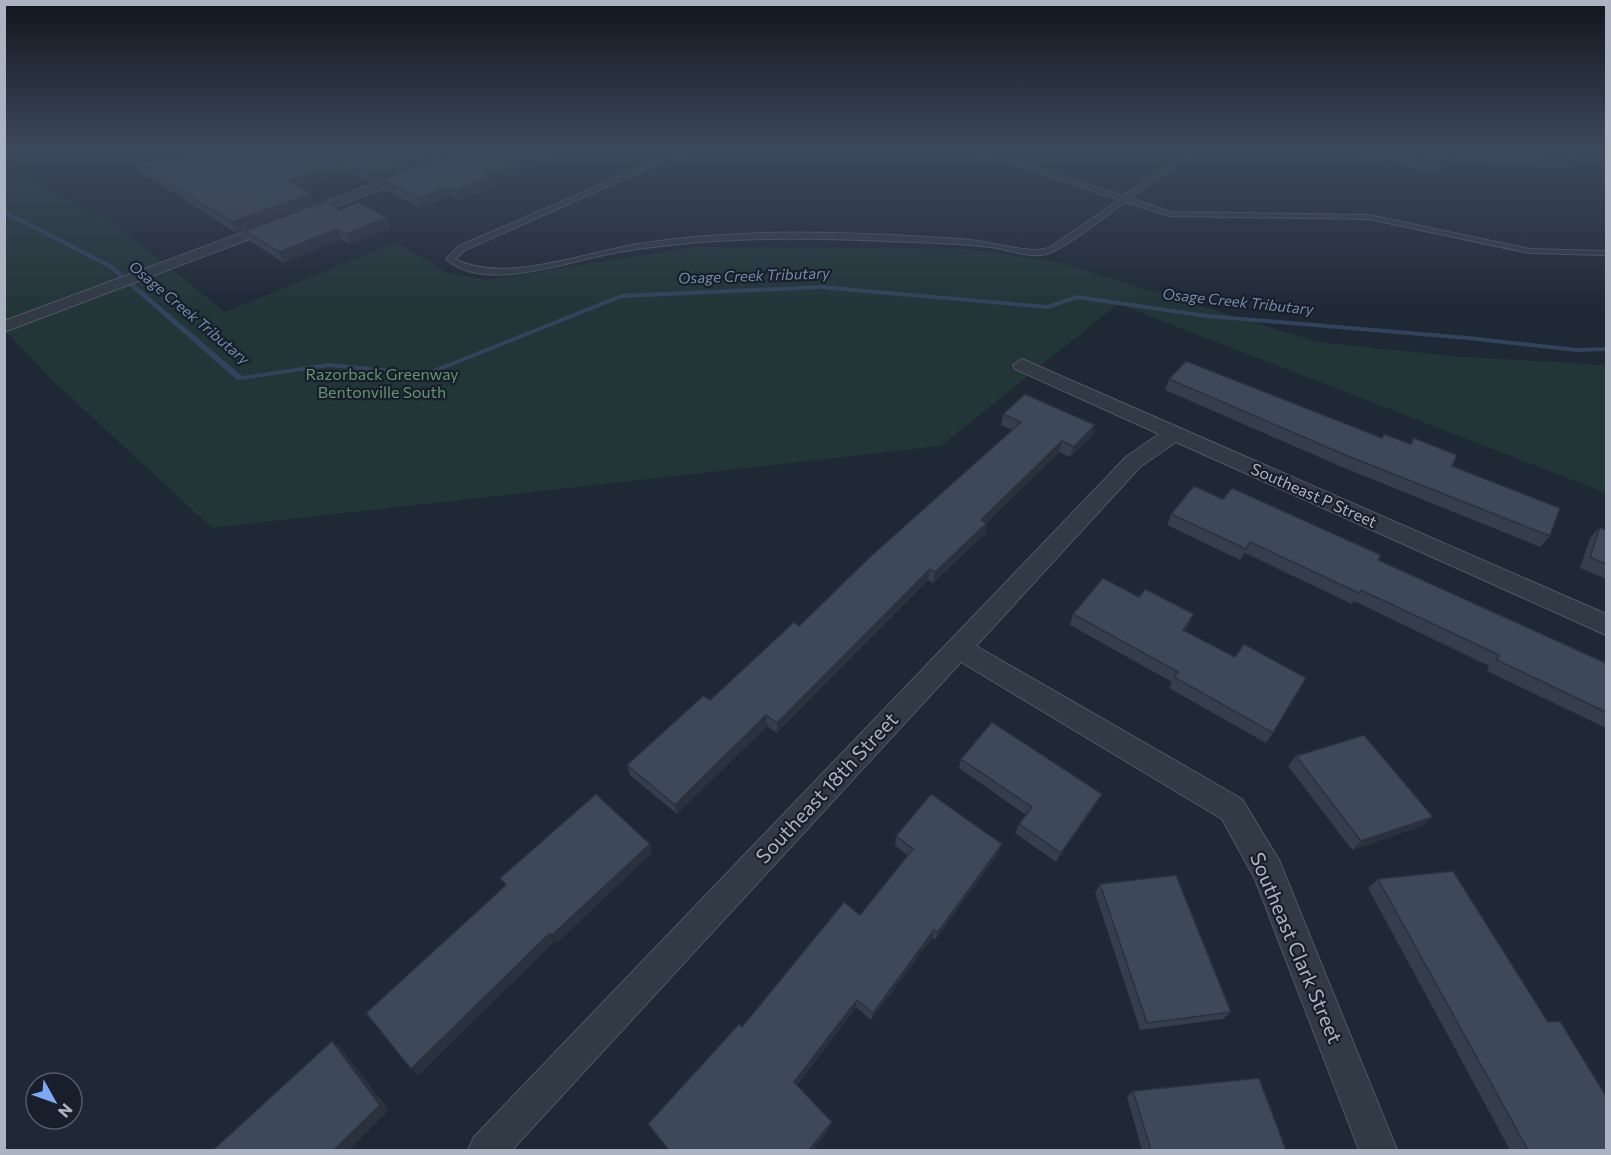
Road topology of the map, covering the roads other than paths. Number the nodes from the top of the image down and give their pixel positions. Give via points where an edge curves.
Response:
1 (331, 205) edge
2 (561, 205) edge
3 (1113, 205) edge
4 (1140, 205) edge
5 (1606, 253) edge
6 (4, 327) edge
7 (1022, 365) dead end
8 (1175, 433) junction
9 (1606, 625) edge
10 (959, 648) junction
11 (487, 1150) edge
12 (1378, 1150) edge

1 - 6 street
2 - 3 lane via 462,248 450,259 459,267 519,270 707,238 785,235 925,240 1041,254
4 - 5 lane via 1170,214 1369,217 1529,251
7 - 8 street, Southeast P Street
8 - 9 street, Southeast P Street
8 - 10 street, Southeast 18th Street via 1133,462
10 - 11 street, Southeast 18th Street
10 - 12 street, Southeast Clark Street via 1232,809 1268,871

